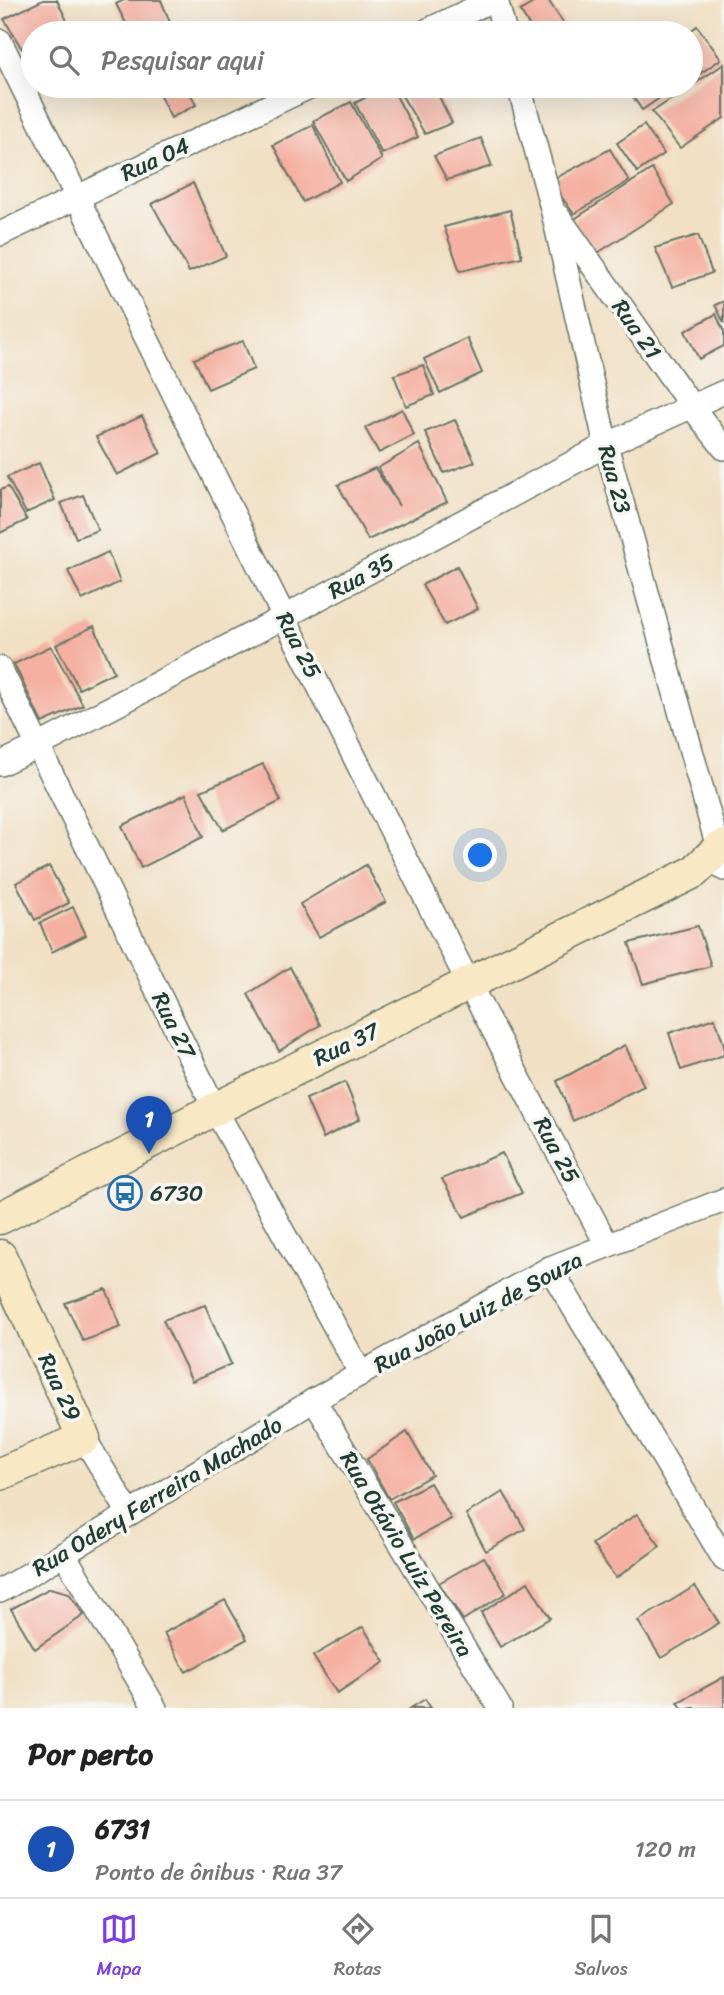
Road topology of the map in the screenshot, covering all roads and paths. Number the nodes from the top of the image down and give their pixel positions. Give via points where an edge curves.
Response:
1 (494, 0) edge
2 (448, 21) edge
3 (501, 21) edge
4 (0, 41) edge
5 (21, 83) edge
6 (29, 98) edge
7 (286, 98) edge
8 (522, 98) edge
9 (78, 196) junction
10 (552, 208) junction
11 (0, 234) edge
12 (724, 392) edge
13 (692, 407) junction
14 (606, 445) junction
15 (724, 448) edge
16 (284, 617) junction
17 (0, 668) edge
18 (38, 746) junction
19 (0, 764) edge
20 (717, 862) edge
21 (469, 984) junction
22 (215, 1109) junction
23 (724, 1200) edge
24 (0, 1218) edge
25 (607, 1245) junction
26 (0, 1256) edge
27 (550, 1268) junction
28 (361, 1374) junction
29 (314, 1400) junction
30 (84, 1438) junction
31 (0, 1474) edge
32 (129, 1513) junction
33 (64, 1554) junction
34 (724, 1559) edge
35 (0, 1591) edge
36 (155, 1708) edge
37 (500, 1708) edge

1 - 2 street
1 - 3 street
4 - 5 street, Rua 25
6 - 9 street, Rua 25
7 - 9 street, Rua 04
8 - 10 street, Rua 23
9 - 11 street, Rua 04
9 - 16 street, Rua 25
10 - 13 street, Rua 21
10 - 14 street, Rua 23
12 - 13 street, Rua 35
13 - 14 street, Rua 35
13 - 15 street, Rua 21
14 - 16 street, Rua 35
14 - 20 street, Rua 23
16 - 18 street, Rua 35
16 - 21 street, Rua 25
17 - 18 street, Rua 27
18 - 19 street, Rua 35
18 - 22 street, Rua 27
20 - 21 street, Rua 37
21 - 22 street, Rua 37
21 - 25 street, Rua 25
22 - 24 street, Rua 37
22 - 28 street, Rua 27
23 - 25 street, Rua João Luiz de Souza
25 - 27 street, Rua João Luiz de Souza
26 - 30 street, Rua 29
27 - 28 street, Rua João Luiz de Souza
27 - 34 street
28 - 29 street, Rua João Luiz de Souza
29 - 32 street, Rua Odery Ferreira Machado
29 - 37 street, Rua Otávio Luiz Pereira
30 - 31 street
30 - 32 street, Rua 29
32 - 33 street, Rua Odery Ferreira Machado
33 - 35 street, Rua Odery Ferreira Machado
33 - 36 street

